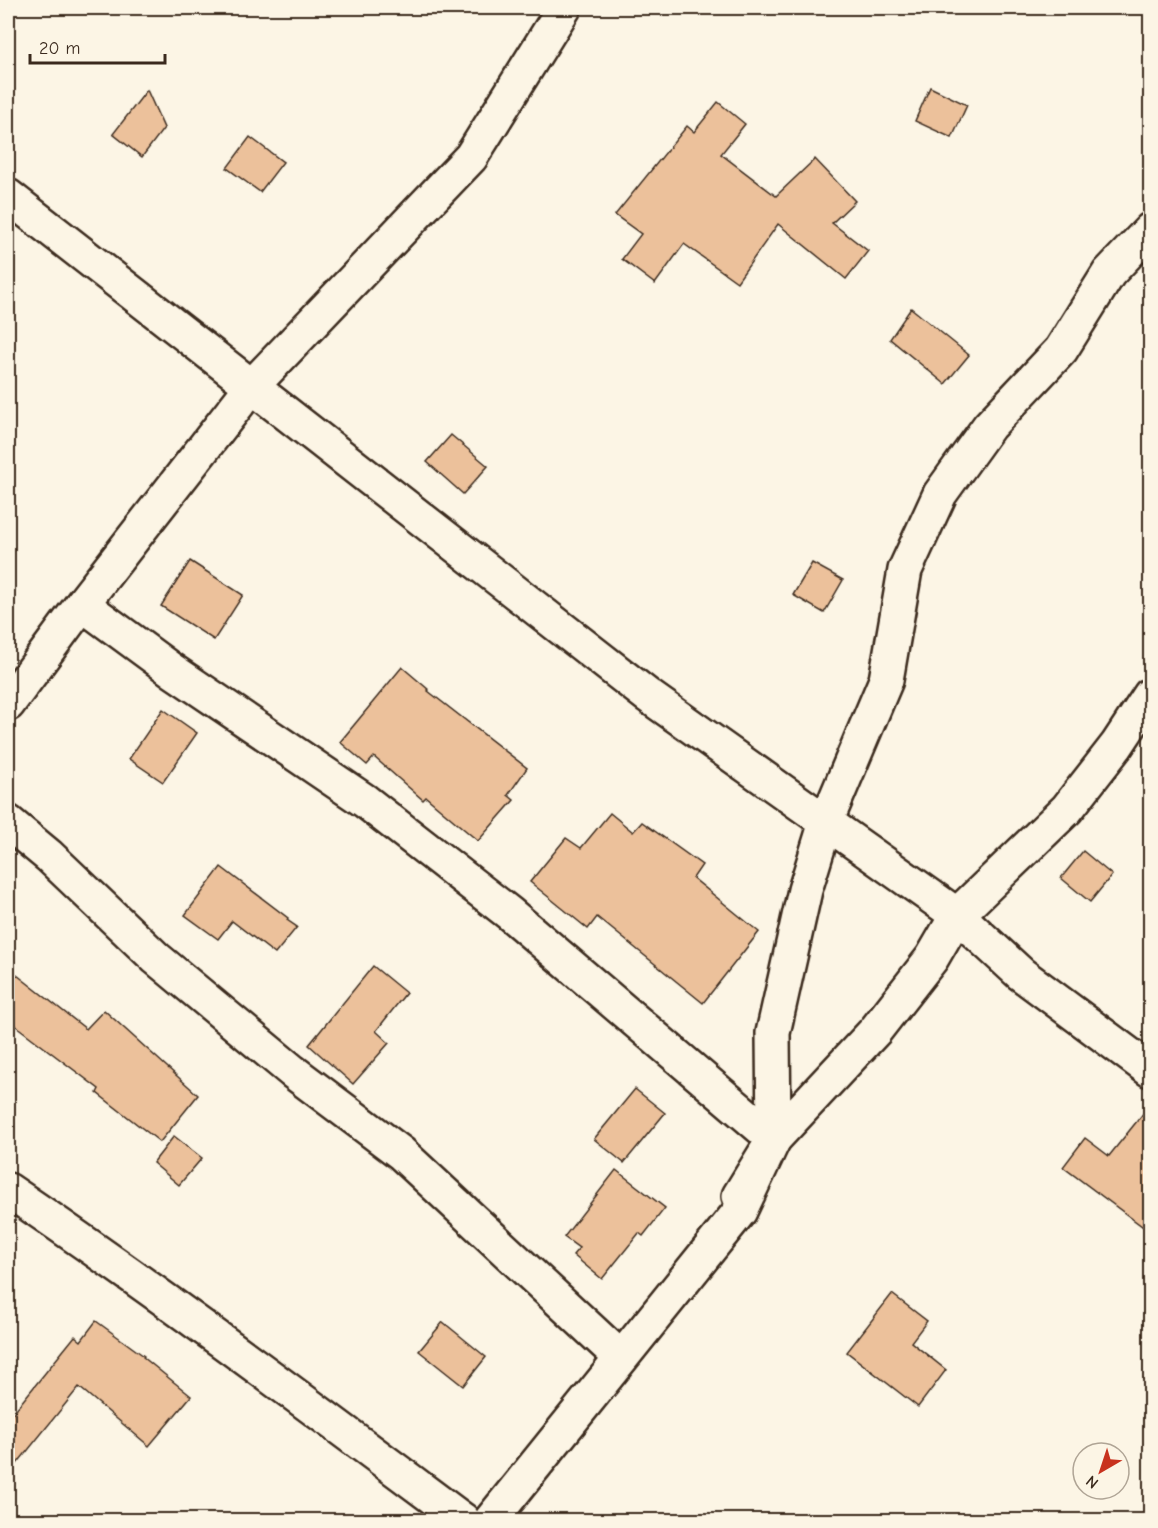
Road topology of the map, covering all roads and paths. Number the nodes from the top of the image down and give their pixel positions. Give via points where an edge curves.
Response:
1 (564, 8) edge
2 (8, 196) edge
3 (1150, 231) edge
4 (252, 386) junction
5 (82, 604) junction
6 (1150, 694) edge
7 (8, 704) edge
8 (8, 822) edge
9 (826, 822) junction
10 (957, 915) junction
11 (1150, 1070) edge
12 (774, 1139) junction
13 (8, 1190) edge
14 (739, 1196) dead end
15 (621, 1358) junction
16 (463, 1521) edge
17 (491, 1521) edge

1 - 4 street via 471,157
2 - 4 street
3 - 9 street via 1109,273 1061,350 989,426 940,494 905,570 886,681
4 - 5 street
4 - 9 street via 647,695
5 - 7 street
5 - 12 street via 383,815 509,913
6 - 10 street via 1117,745 1067,809
8 - 15 street via 50,856 156,958 292,1071 402,1153
9 - 10 street
9 - 12 street via 805,890 773,1033
10 - 11 street via 1021,974
10 - 12 street via 932,958 875,1031
12 - 14 street
12 - 15 street via 740,1211
13 - 16 street via 257,1367
15 - 17 street

